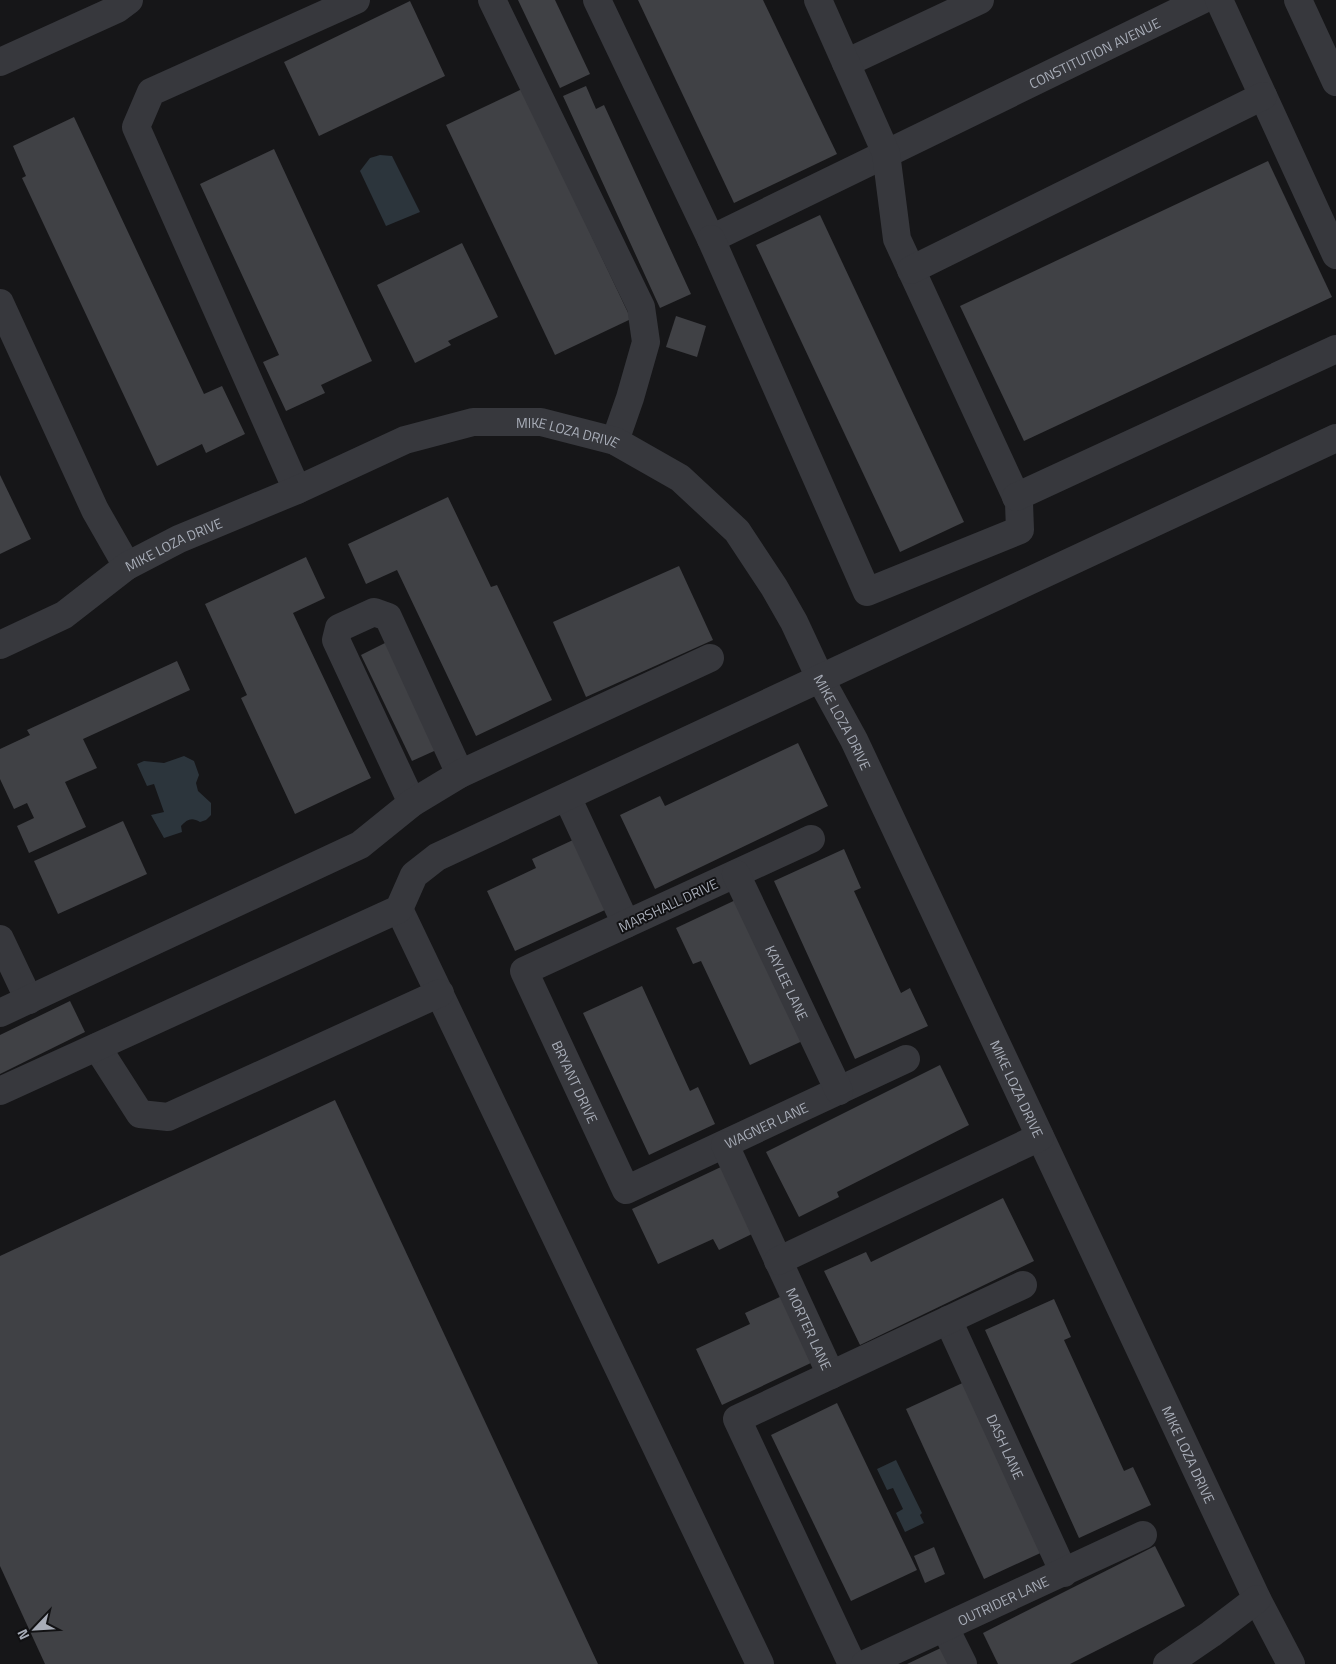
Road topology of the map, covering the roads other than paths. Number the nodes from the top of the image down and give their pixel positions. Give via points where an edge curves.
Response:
1 (356, 0) edge
2 (492, 0) edge
3 (597, 0) edge
4 (818, 0) edge
5 (980, 0) edge
6 (1202, 0) edge
7 (1219, 0) edge
8 (1298, 0) edge
9 (118, 3) edge
10 (0, 62) edge
11 (846, 63) junction
12 (1336, 82) edge
13 (1263, 96) junction
14 (886, 153) junction
15 (711, 239) junction
16 (1336, 255) edge
17 (911, 270) junction
18 (0, 303) edge
19 (1336, 349) edge
20 (1336, 438) edge
21 (615, 441) junction
22 (297, 490) junction
23 (1016, 497) junction
24 (127, 566) junction
25 (0, 645) edge
26 (710, 658) dead end
27 (821, 680) junction
28 (460, 774) junction
29 (566, 797) junction
30 (412, 803) junction
31 (811, 839) dead end
32 (736, 874) junction
33 (399, 909) junction
34 (626, 924) junction
35 (0, 939) edge
36 (524, 971) joint
37 (440, 993) junction
38 (29, 1000) junction
39 (0, 1013) edge
40 (97, 1047) junction
41 (906, 1059) dead end
42 (0, 1091) edge
43 (839, 1091) junction
44 (1040, 1137) junction
45 (724, 1145) junction
46 (626, 1190) joint
47 (778, 1261) junction
48 (1023, 1285) dead end
49 (948, 1320) junction
50 (831, 1375) junction
51 (1143, 1535) dead end
52 (1064, 1572) junction
53 (1257, 1599) junction
54 (945, 1628) junction
55 (760, 1664) edge
56 (852, 1664) edge
57 (865, 1664) edge
58 (963, 1664) edge
59 (1167, 1664) edge
60 (1291, 1664) edge

1 - 22 street via 151,92 136,127
2 - 21 street via 641,307 646,342
3 - 15 street
4 - 11 street
5 - 11 street
6 - 14 street, CONSTITUTION AVENUE
7 - 13 street
8 - 12 street
9 - 10 street
11 - 14 street
13 - 16 street
13 - 17 street
14 - 15 street, CONSTITUTION AVENUE
14 - 17 street via 897,239
15 - 23 street via 867,592 1020,530
17 - 23 street
18 - 24 street via 96,510
19 - 23 street
20 - 27 street
21 - 22 street, MIKE LOZA DRIVE via 541,422 473,422 405,440
21 - 27 street, MIKE LOZA DRIVE via 680,478 737,531 794,622
22 - 24 street, MIKE LOZA DRIVE via 178,539
24 - 25 street, MIKE LOZA DRIVE via 64,615
26 - 28 street
27 - 29 street
27 - 44 street, MIKE LOZA DRIVE via 854,740
28 - 30 street
28 - 30 street via 388,617 374,612 339,628 336,640
29 - 33 street via 437,857 414,875
29 - 34 street
30 - 38 street via 360,846
31 - 32 street, MARSHALL DRIVE
32 - 34 street, MARSHALL DRIVE
32 - 43 street, KAYLEE LANE
33 - 37 street
33 - 40 street
34 - 36 street, MARSHALL DRIVE
35 - 38 street
36 - 46 street, BRYANT DRIVE
37 - 40 street via 168,1117 140,1114
37 - 55 street
38 - 39 street
40 - 42 street
41 - 43 street, WAGNER LANE
43 - 45 street, WAGNER LANE
44 - 47 street
44 - 53 street, MIKE LOZA DRIVE
45 - 46 street, WAGNER LANE
45 - 47 street, MORTER LANE
47 - 50 street, MORTER LANE
48 - 49 street, MORTER LANE
49 - 50 street, MORTER LANE
49 - 52 street, DASH LANE
50 - 56 street via 737,1419
51 - 52 street, OUTRIDER LANE
52 - 54 street, OUTRIDER LANE
53 - 59 street
53 - 60 street, MIKE LOZA DRIVE
54 - 57 street, OUTRIDER LANE
54 - 58 street

